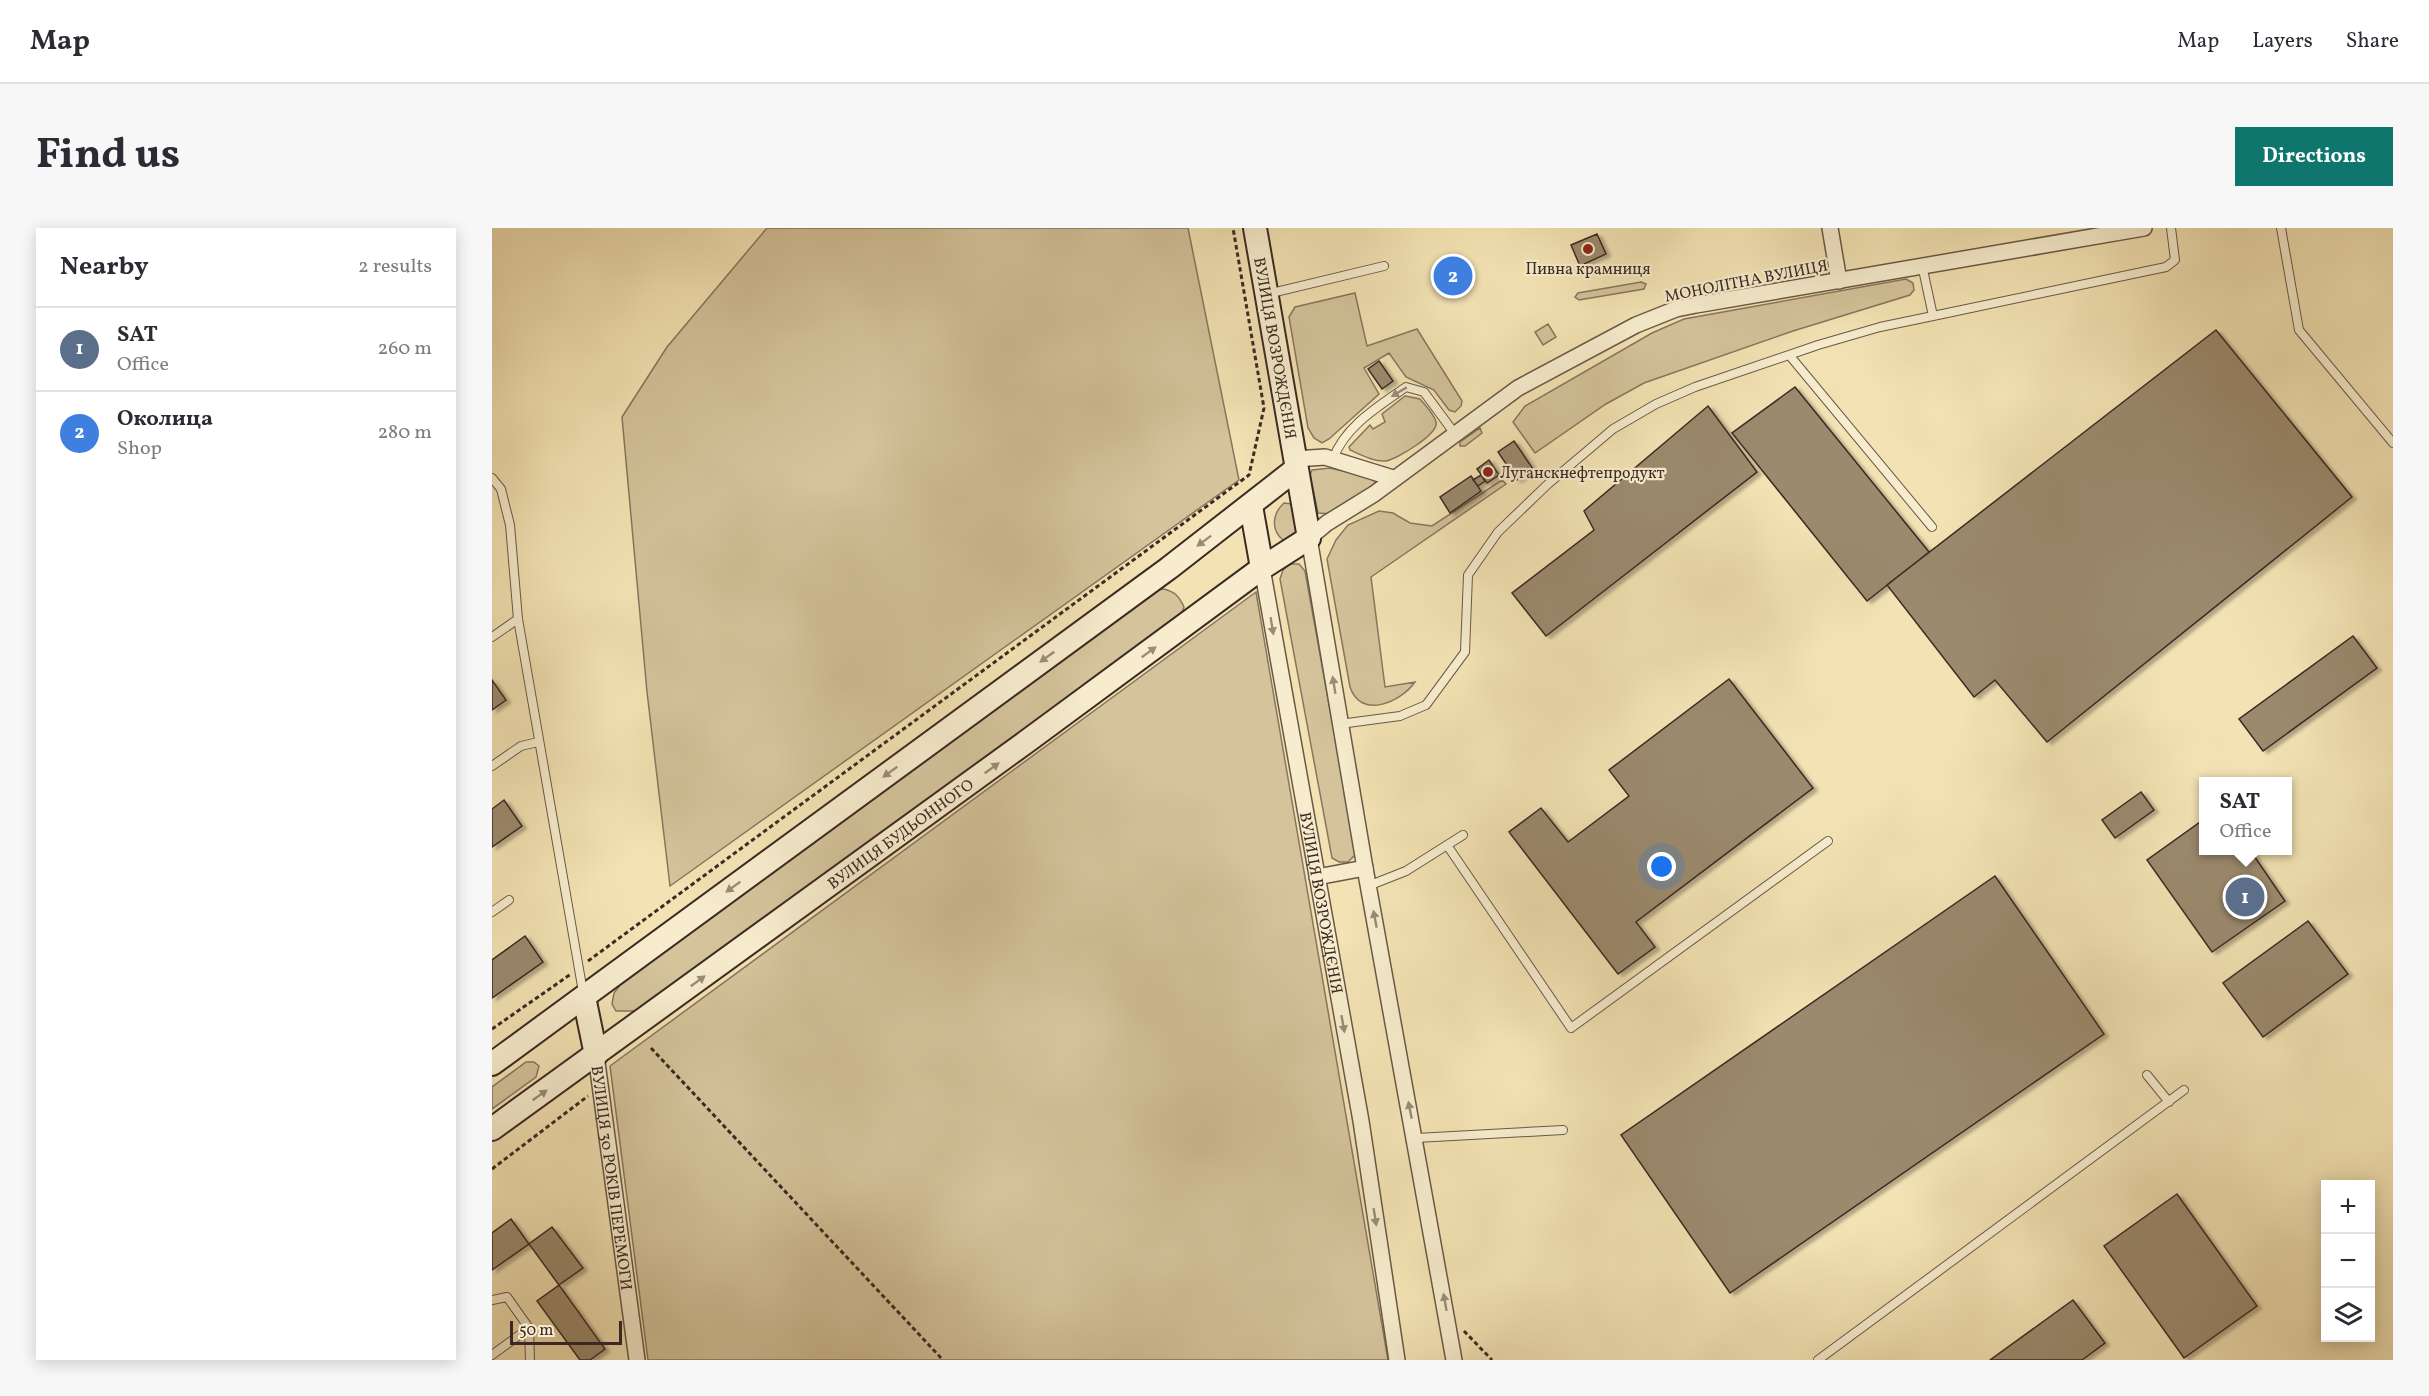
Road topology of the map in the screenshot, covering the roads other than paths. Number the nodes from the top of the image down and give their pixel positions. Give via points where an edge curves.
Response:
1 (1255, 228) edge
2 (1830, 228) edge
3 (2144, 228) edge
4 (2171, 228) edge
5 (2281, 228) edge
6 (2062, 234) edge
7 (1922, 265) junction
8 (1384, 266) dead end
9 (1839, 281) junction
10 (1266, 295) junction
11 (1933, 316) junction
12 (1790, 356) junction
13 (1455, 434) junction
14 (2393, 444) edge
15 (1333, 459) junction
16 (1295, 464) junction
17 (492, 478) edge
18 (1394, 478) junction
19 (1251, 506) junction
20 (1932, 527) dead end
21 (1309, 538) junction
22 (1262, 568) junction
23 (518, 619) junction
24 (492, 637) edge
25 (1340, 724) junction
26 (538, 742) junction
27 (492, 766) edge
28 (1462, 835) dead end
29 (1828, 841) dead end
30 (1447, 845) junction
31 (1365, 867) junction
32 (1317, 877) junction
33 (1368, 886) junction
34 (509, 900) dead end
35 (492, 912) edge
36 (584, 997) junction
37 (596, 1055) junction
38 (492, 1064) edge
39 (2147, 1075) dead end
40 (2184, 1090) dead end
41 (2169, 1102) junction
42 (492, 1129) edge
43 (1563, 1130) dead end
44 (1416, 1138) junction
45 (492, 1300) edge
46 (529, 1328) junction
47 (492, 1355) edge
48 (530, 1360) edge
49 (637, 1360) edge
50 (1397, 1360) edge
51 (1454, 1360) edge
52 (1818, 1360) edge

1 - 10 main road, ВУЛИЦЯ ВОЗРОЖДЄНІЯ
2 - 9 street
3 - 6 street, МОНОЛІТНА ВУЛИЦЯ
4 - 11 lane via 2175,260 2166,267
5 - 14 lane via 2299,330
6 - 7 street, МОНОЛІТНА ВУЛИЦЯ
7 - 9 street, МОНОЛІТНА ВУЛИЦЯ
7 - 11 lane
8 - 10 lane
9 - 13 street, МОНОЛІТНА ВУЛИЦЯ via 1696,304 1658,315 1518,388
10 - 16 main road, ВУЛИЦЯ ВОЗРОЖДЄНІЯ
11 - 12 lane via 1880,327
12 - 20 lane
12 - 25 lane via 1695,387 1613,429 1498,531 1468,575 1465,652 1426,705 1400,716
13 -> 15 lane via 1424,392 1406,387 1351,431
13 - 18 street, МОНОЛІТНА ВУЛИЦЯ
15 - 16 street via 1315,456
15 - 18 street
16 - 19 main road
16 - 21 main road, ВУЛИЦЯ ВОЗРОЖДЄНІЯ
17 - 23 lane via 501,489 510,525
18 - 21 street, МОНОЛІТНА ВУЛИЦЯ
19 - 22 main road, ВУЛИЦЯ ВОЗРОЖДЄНІЯ
19 -> 36 main road
21 - 22 main road, ВУЛИЦЯ БУДЬОННОГО
25 -> 21 street, ВУЛИЦЯ ВОЗРОЖДЄНІЯ
22 -> 32 street, ВУЛИЦЯ ВОЗРОЖДЄНІЯ
37 -> 22 main road, ВУЛИЦЯ БУДЬОННОГО
23 - 24 lane
23 - 26 lane
25 - 31 street, ВУЛИЦЯ ВОЗРОЖДЄНІЯ
26 - 27 lane via 521,746
26 - 36 lane
28 - 30 lane
29 - 30 lane via 1571,1028
30 - 33 lane via 1406,871
31 - 32 street
31 - 33 street, ВУЛИЦЯ ВОЗРОЖДЄНІЯ
32 -> 50 street, ВУЛИЦЯ ВОЗРОЖДЄНІЯ via 1361,1121
44 -> 33 street, ВУЛИЦЯ ВОЗРОЖДЄНІЯ
34 - 35 lane
36 - 37 main road, ВУЛИЦЯ 30 РОКІВ ПЕРЕМОГИ
36 - 38 main road
42 -> 37 main road, ВУЛИЦЯ БУДЬОННОГО
37 - 49 street, ВУЛИЦЯ 30 РОКІВ ПЕРЕМОГИ
39 - 41 lane
40 - 41 lane
41 - 52 lane
43 - 44 lane
51 -> 44 street, ВУЛИЦЯ ВОЗРОЖДЄНІЯ
45 - 46 lane via 507,1297
46 - 47 lane
46 - 48 lane

